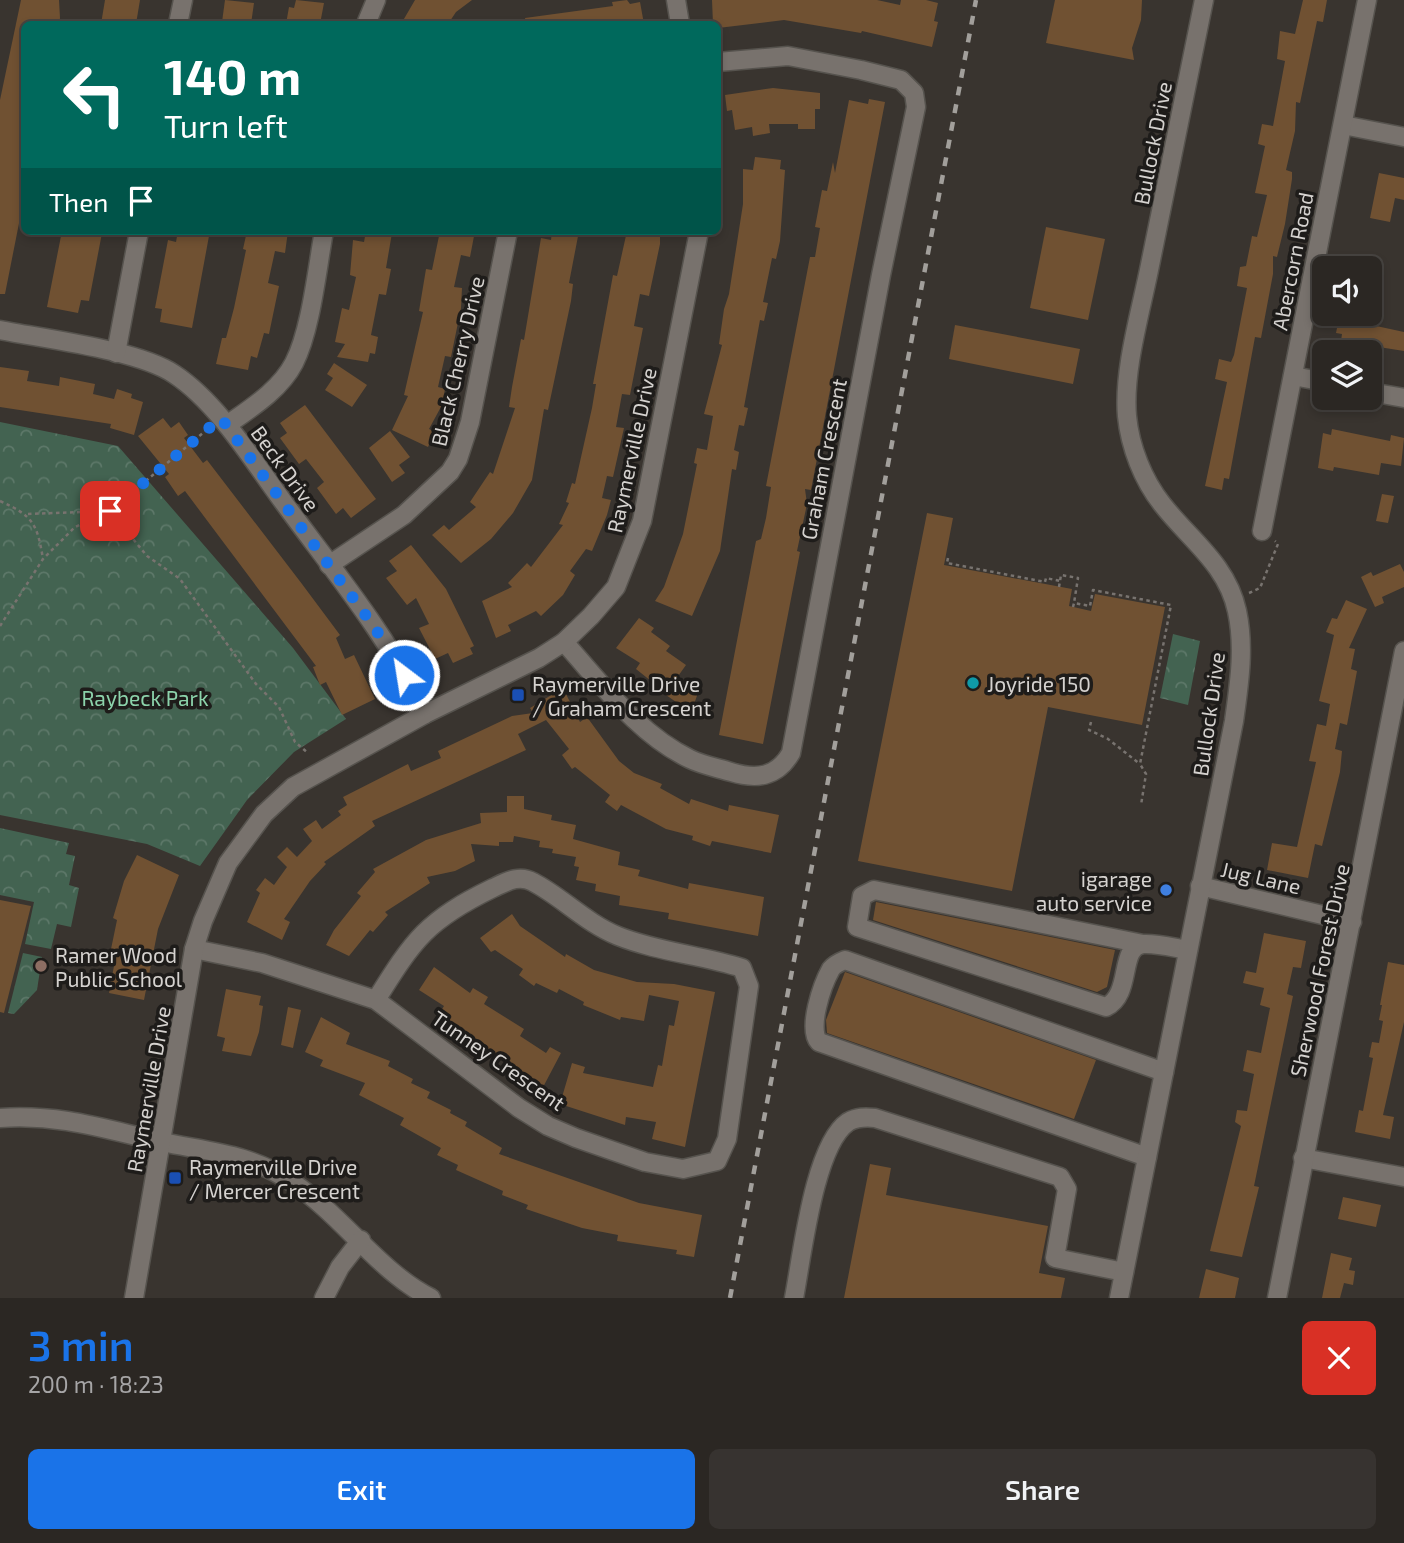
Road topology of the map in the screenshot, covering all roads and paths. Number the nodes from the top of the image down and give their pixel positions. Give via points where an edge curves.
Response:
1 (183, 0) edge
2 (376, 0) edge
3 (676, 0) edge
4 (1204, 0) edge
5 (1367, 0) edge
6 (179, 21) edge
7 (367, 21) edge
8 (680, 21) edge
9 (721, 62) edge
10 (1343, 125) junction
11 (1404, 137) edge
12 (138, 235) edge
13 (323, 235) edge
14 (507, 235) edge
15 (698, 235) edge
16 (0, 330) edge
17 (116, 353) junction
18 (1293, 376) junction
19 (1312, 380) edge
20 (1382, 393) edge
21 (1404, 398) edge
22 (224, 422) junction
23 (0, 501) edge
24 (110, 511) junction
25 (28, 514) junction
26 (1262, 531) joint
27 (948, 558) dead end
28 (43, 559) junction
29 (329, 565) junction
30 (1060, 581) junction
31 (1059, 587) dead end
32 (1234, 601) junction
33 (0, 626) edge
34 (564, 642) junction
35 (1404, 651) edge
36 (425, 714) junction
37 (1091, 722) dead end
38 (308, 753) dead end
39 (1140, 764) junction
40 (1141, 805) dead end
41 (1200, 886) junction
42 (1352, 922) junction
43 (1143, 944) junction
44 (194, 949) junction
45 (1188, 950) junction
46 (376, 1000) junction
47 (1164, 1072) junction
48 (0, 1118) edge
49 (162, 1142) junction
50 (1147, 1157) junction
51 (1303, 1157) junction
52 (1404, 1177) edge
53 (361, 1240) junction
54 (1124, 1272) junction
55 (134, 1298) edge
56 (324, 1298) edge
57 (431, 1298) edge
58 (794, 1298) edge
59 (1119, 1298) edge
60 (1277, 1298) edge

1 - 6 street
2 - 7 street
3 - 8 street
4 - 32 street, Bullock Drive via 1135,341 1127,416 1147,480 1161,503 1218,567
5 - 10 street, Abercorn Road
9 - 34 street, Graham Crescent via 788,56 860,70 901,80 914,93 916,107 791,753 783,767 768,776 738,774 692,760 659,741 628,713
10 - 11 street
10 - 18 street, Abercorn Road
12 - 17 street
13 - 22 street via 303,340 294,363 269,393
14 - 29 street, Black Cherry Drive via 470,422 458,459 404,516
15 - 34 street, Raymerville Drive via 642,522 616,587
16 - 17 street, Beck Drive
17 - 22 street, Beck Drive via 174,374
18 - 19 street
18 - 26 street, Abercorn Road
20 - 21 street
22 - 24 path
22 - 29 street, Beck Drive
23 - 25 path
24 - 25 path
24 - 28 path via 75,527
24 - 38 path via 147,556 180,579 256,684 279,707 295,742
25 - 28 path via 39,533
26 - 32 path via 1278,544 1260,588
27 - 30 path via 947,563
28 - 33 path
29 - 36 street, Beck Drive via 375,628
30 - 31 path
30 - 39 path via 1061,575 1078,578 1073,605 1090,606 1093,590 1171,605
32 - 41 street, Bullock Drive via 1241,669
34 - 36 street, Raymerville Drive via 508,676
35 - 42 street, Sherwood Forest Drive
36 - 44 street, Raymerville Drive via 293,787 264,814 228,863
37 - 39 path via 1089,730
39 - 40 path via 1146,774
41 - 42 street, Jug Lane
41 - 45 street, Bullock Drive
42 - 51 street, Sherwood Forest Drive
43 - 43 street via 1128,957 1121,996 1106,1007 857,927 862,896 874,890
43 - 45 street
44 - 46 street, Tunney Crescent via 262,963
44 - 49 street, Raymerville Drive
45 - 47 street, Bullock Drive
46 - 46 street, Tunney Crescent via 519,1108 576,1138 645,1163 684,1169 716,1161 727,1139 750,986 742,968 618,936 531,881 513,878 442,914 410,946
47 - 50 street, Bullock Drive
47 - 50 street via 845,960 831,968 812,1026 819,1042
48 - 49 street via 81,1121
49 - 53 street via 255,1162 295,1184
49 - 55 street, Raymerville Drive
50 - 54 street, Bullock Drive
51 - 52 street
51 - 60 street, Sherwood Forest Drive
53 - 56 street
53 - 57 street via 396,1276
54 - 58 street via 1055,1258 1067,1188 1060,1177 861,1117 839,1131 825,1154
54 - 59 street, Bullock Drive

